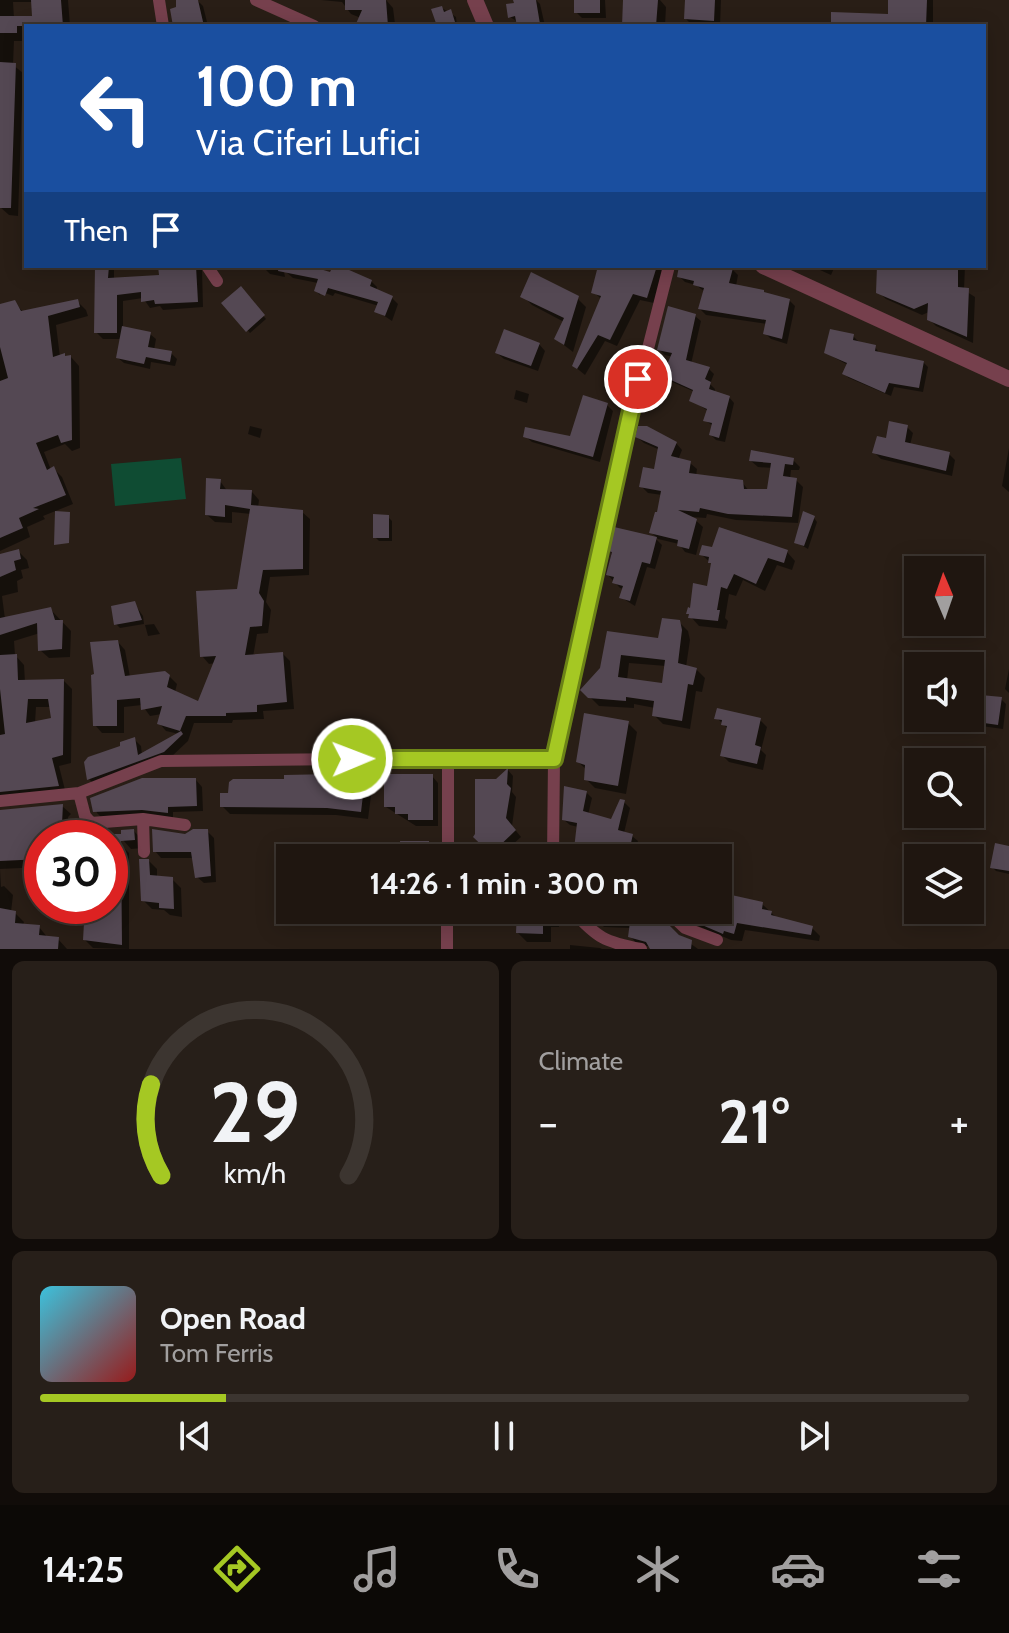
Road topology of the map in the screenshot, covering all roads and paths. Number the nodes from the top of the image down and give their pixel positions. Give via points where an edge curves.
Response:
1 (159, 0) edge
2 (256, 0) edge
3 (475, 0) edge
4 (163, 24) edge
5 (310, 24) edge
6 (485, 24) edge
7 (208, 268) edge
8 (668, 268) edge
9 (767, 268) edge
10 (217, 281) dead end
11 (1009, 379) edge
12 (448, 758) junction
13 (554, 759) junction
14 (79, 793) junction
15 (0, 801) edge
16 (143, 819) junction
17 (185, 825) dead end
18 (448, 844) edge
19 (553, 844) edge
20 (144, 852) dead end
21 (447, 924) edge
22 (586, 924) edge
23 (681, 924) edge
24 (717, 940) dead end
25 (447, 949) edge
26 (641, 949) edge

1 - 4 street
2 - 5 street
3 - 6 street
7 - 10 street
8 - 13 street via 615,478
9 - 11 street
12 - 13 street
12 - 14 street via 161,761
12 - 18 street
13 - 19 street
14 - 15 street
14 - 16 street via 91,823
16 - 17 street
16 - 20 street
21 - 25 street
22 - 26 street via 609,943
23 - 24 street

